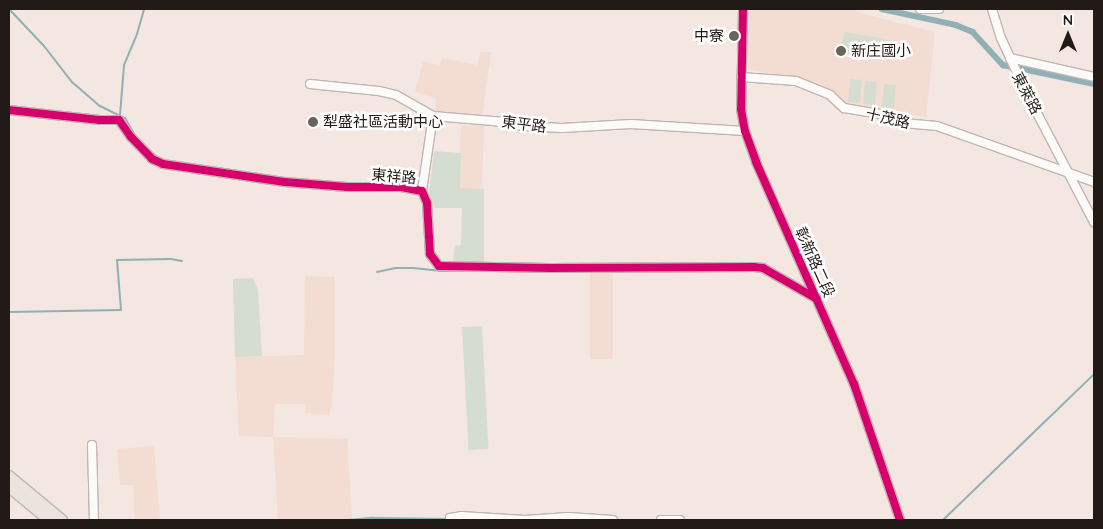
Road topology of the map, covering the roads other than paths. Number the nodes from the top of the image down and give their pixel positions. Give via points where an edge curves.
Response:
1 (743, 9) edge
2 (920, 9) edge
3 (939, 9) edge
4 (992, 9) edge
5 (1010, 58) junction
6 (741, 76) junction
7 (1094, 77) edge
8 (310, 84) dead end
9 (9, 110) edge
10 (433, 116) junction
11 (745, 131) junction
12 (1069, 174) junction
13 (1094, 182) edge
14 (422, 191) junction
15 (1094, 222) edge
16 (818, 300) junction
17 (92, 445) dead end
18 (9, 476) edge
19 (9, 486) edge
20 (450, 519) edge
21 (50, 520) edge
22 (62, 520) edge
23 (94, 520) edge
24 (525, 520) edge
25 (613, 520) edge
26 (661, 520) edge
27 (680, 520) edge
28 (900, 520) edge

1 - 6 street, 彰新路二段
2 - 3 street
4 - 5 street, 東萊路
5 - 7 street
5 - 12 street, 東萊路
6 - 11 street, 彰新路二段
6 - 12 street, 十茂路 via 796,81 830,95 844,108 892,116 903,123 937,126
8 - 10 street, 東平路 via 396,95
9 - 14 street, 東祥路 via 119,120 152,158 163,164 285,182 400,187
10 - 11 street, 東平路 via 528,127 631,124
10 - 14 street
11 - 16 street, 彰新路二段
12 - 13 street, 十茂路
12 - 15 street, 東萊路
14 - 16 street, 東祥路 via 427,203 430,254 439,266 754,266
16 - 28 street, 彰新路二段 via 854,384
17 - 23 street
18 - 22 main road
19 - 21 main road
20 - 24 street via 461,516
24 - 25 street via 568,517
26 - 27 street

